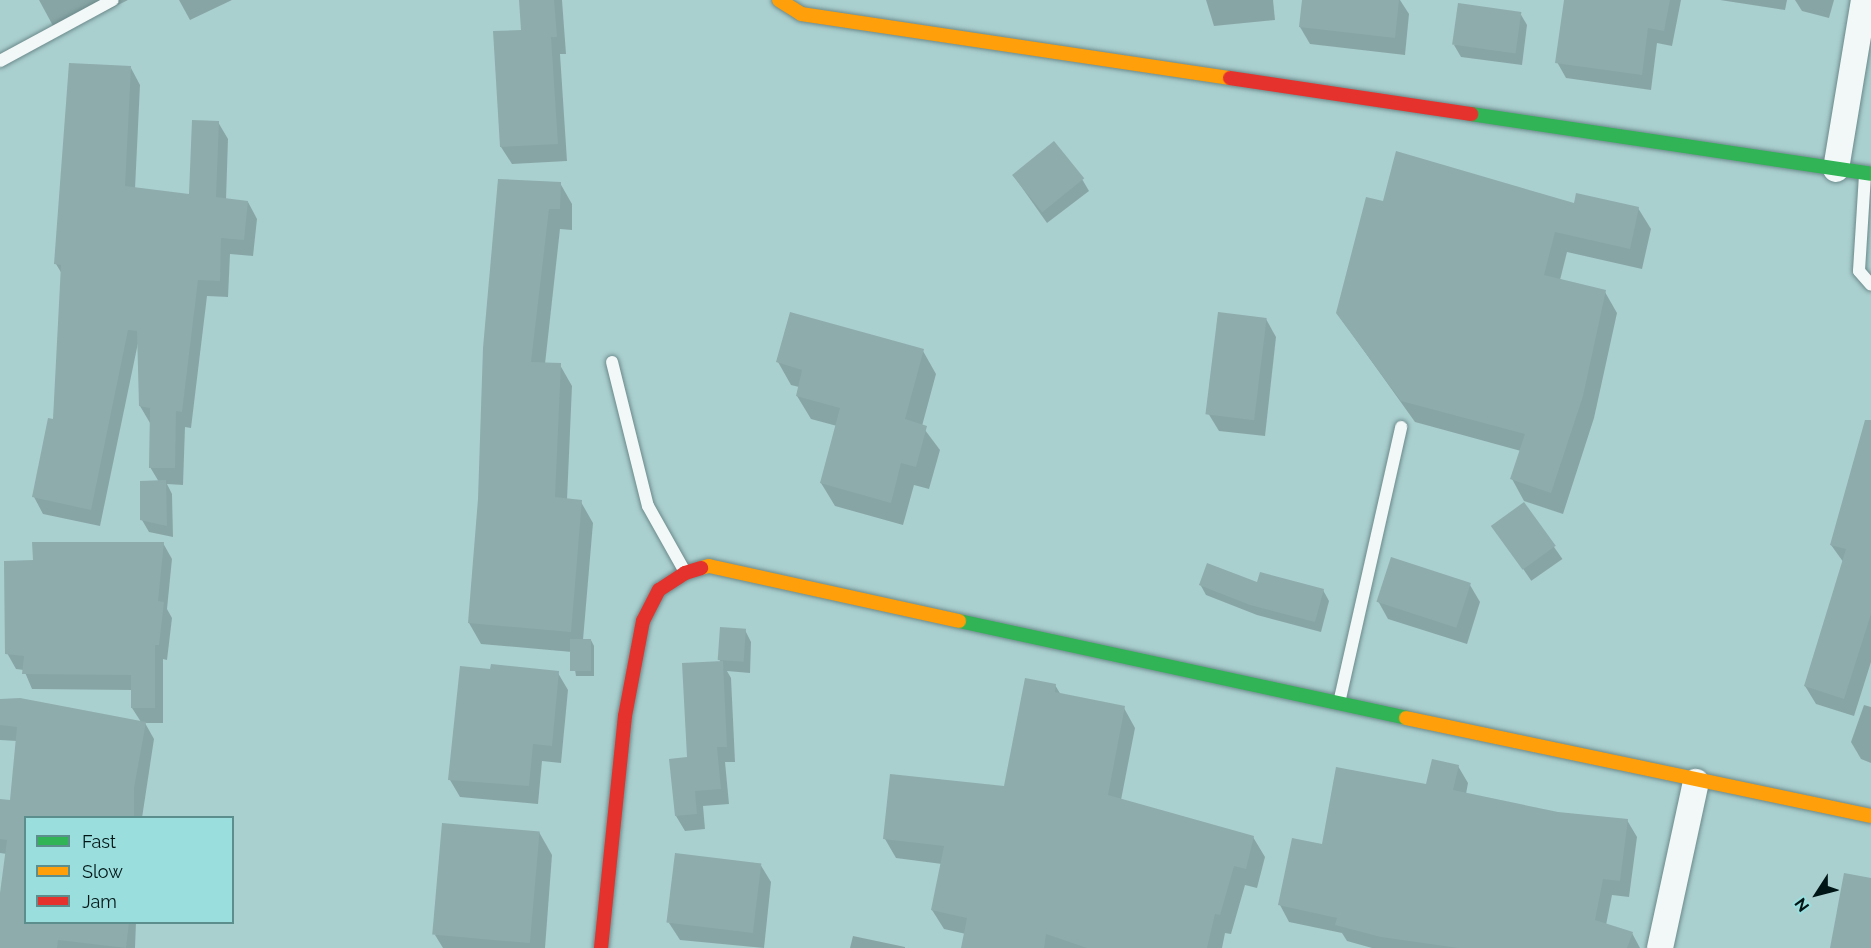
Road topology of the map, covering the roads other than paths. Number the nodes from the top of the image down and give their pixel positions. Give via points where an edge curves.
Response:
1 (113, 0) edge
2 (779, 0) edge
3 (1863, 0) edge
4 (0, 61) edge
5 (1836, 169) junction
6 (1868, 174) edge
7 (1871, 285) edge
8 (612, 362) dead end
9 (1401, 427) dead end
10 (685, 573) junction
11 (1339, 704) junction
12 (1696, 782) junction
13 (1871, 816) edge
14 (601, 948) edge
15 (1660, 948) edge

1 - 4 lane
2 - 5 street via 801,14
3 - 5 street
5 - 6 street
6 - 7 lane via 1859,271
8 - 10 lane via 648,506
9 - 11 lane
10 - 11 street via 709,566
10 - 14 street via 659,590 643,621 632,663
11 - 12 street
12 - 13 street
12 - 15 street

